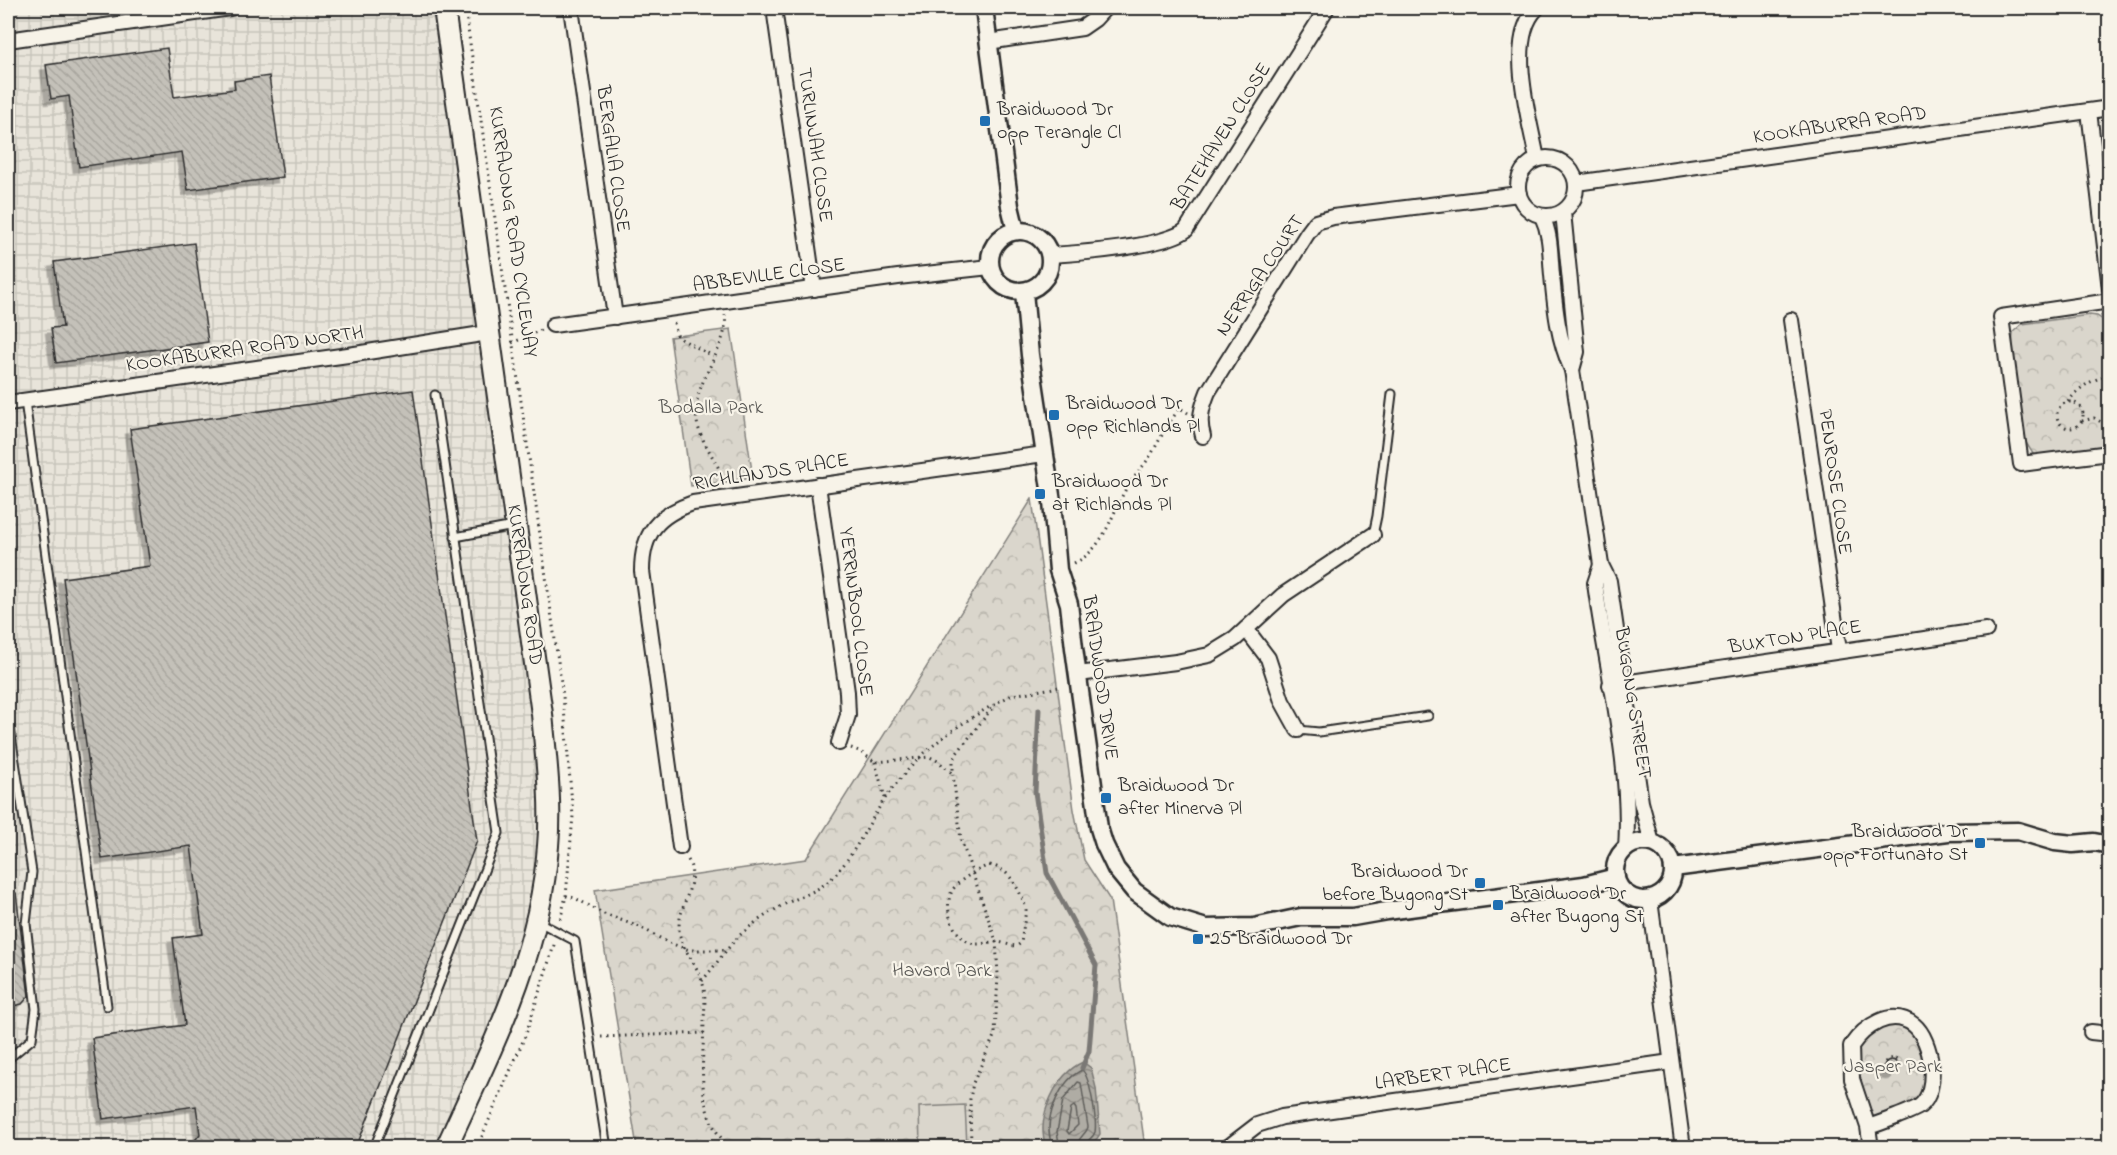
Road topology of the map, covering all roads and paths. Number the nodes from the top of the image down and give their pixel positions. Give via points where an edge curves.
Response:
1 (230, 8) edge
2 (444, 8) edge
3 (465, 8) edge
4 (571, 8) edge
5 (774, 8) edge
6 (984, 8) edge
7 (1105, 8) edge
8 (1327, 8) edge
9 (1537, 8) edge
10 (8, 40) edge
11 (988, 42) junction
12 (2109, 108) edge
13 (2089, 111) junction
14 (1537, 159) junction
15 (1576, 183) junction
16 (1519, 194) junction
17 (1563, 212) junction
18 (1542, 216) junction
19 (1016, 231) junction
20 (1050, 255) junction
21 (990, 267) junction
22 (814, 289) junction
23 (2109, 289) edge
24 (1024, 292) junction
25 (2109, 301) edge
26 (723, 302) junction
27 (671, 309) junction
28 (615, 317) junction
29 (1791, 320) dead end
30 (553, 326) joint
31 (488, 333) junction
32 (512, 343) junction
33 (713, 356) junction
34 (1572, 370) junction
35 (2109, 375) edge
36 (1392, 394) dead end
37 (435, 395) dead end
38 (25, 400) junction
39 (2068, 402) junction
40 (8, 403) edge
41 (1200, 420) junction
42 (2081, 421) junction
43 (2109, 427) edge
44 (1203, 436) dead end
45 (2109, 453) edge
46 (1044, 454) junction
47 (530, 460) dead end
48 (818, 485) junction
49 (728, 498) junction
50 (516, 525) junction
51 (1373, 535) joint
52 (455, 537) junction
53 (1601, 565) junction
54 (1058, 570) junction
55 (1246, 629) junction
56 (1986, 630) dead end
57 (1839, 650) junction
58 (1078, 674) junction
59 (1624, 682) junction
60 (1610, 685) junction
61 (1059, 687) dead end
62 (996, 703) junction
63 (8, 716) edge
64 (1428, 716) dead end
65 (1298, 730) joint
66 (839, 743) joint
67 (916, 759) junction
68 (875, 762) junction
69 (953, 774) junction
70 (885, 799) junction
71 (1652, 843) junction
72 (2109, 844) edge
73 (680, 847) joint
74 (1626, 849) junction
75 (1673, 868) junction
76 (973, 874) junction
77 (1616, 878) junction
78 (566, 896) dead end
79 (1650, 900) junction
80 (537, 921) junction
81 (996, 941) junction
82 (686, 949) junction
83 (729, 950) junction
84 (702, 981) junction
85 (107, 1006) dead end
86 (2091, 1032) dead end
87 (704, 1033) junction
88 (2109, 1034) edge
89 (590, 1037) junction
90 (8, 1059) edge
91 (1671, 1062) junction
92 (1900, 1065) joint
93 (1868, 1127) junction
94 (374, 1148) edge
95 (446, 1148) edge
96 (607, 1148) edge
97 (731, 1148) edge
98 (971, 1148) edge
99 (1227, 1148) edge
100 (1683, 1148) edge
101 (1871, 1148) edge

1 - 10 street
2 - 31 main road, KURRAJONG ROAD
3 - 32 path, KURRAJONG ROAD CYCLEWAY
4 - 28 street, BERGALIA CLOSE
5 - 22 street, TURLINJAH CLOSE
6 - 11 street
7 - 11 street via 1082,28
8 - 20 street, BATEHAVEN CLOSE via 1186,230 1157,242
9 - 14 street via 1523,34 1520,58
11 - 19 street
12 - 13 street, KOOKABURRA ROAD
13 - 15 street, KOOKABURRA ROAD
13 - 23 street
14 - 15 street via 1558,160 1567,165
14 - 16 street via 1522,173
15 - 17 street via 1576,194
16 - 18 street via 1531,212
16 - 41 street, NERRIGA COURT via 1316,222 1209,392
17 - 18 street
17 - 34 street, BUGONG STREET via 1577,352
18 - 34 street, BUGONG STREET via 1550,239 1563,352
19 - 20 street via 1034,234
19 - 21 street via 999,239 990,257
20 - 24 street via 1051,265 1042,283
21 - 22 street, ABBEVILLE CLOSE
21 - 24 street via 1006,289
22 - 26 street, ABBEVILLE CLOSE
24 - 46 street, BRAIDWOOD DRIVE
25 - 45 street via 2001,317 2020,464
26 - 27 street, ABBEVILLE CLOSE
26 - 33 path via 726,327
27 - 28 street, ABBEVILLE CLOSE
27 - 33 path via 677,335
28 - 30 street, ABBEVILLE CLOSE
29 - 57 street, PENROSE CLOSE
30 - 32 path
31 - 38 street, KOOKABURRA ROAD NORTH
31 - 50 main road, KURRAJONG ROAD
32 - 47 path, KURRAJONG ROAD CYCLEWAY
33 - 49 path via 698,392 696,412 699,430 721,470
34 - 53 street, BUGONG STREET
35 - 39 path via 2086,383
36 - 51 lane
37 - 52 lane
38 - 40 street, KOOKABURRA ROAD NORTH
38 - 85 lane
39 - 42 path via 2082,408
39 - 42 path via 2057,411 2057,420 2071,428
41 - 44 street, NERRIGA COURT
41 - 54 path via 1180,408 1126,490 1095,547 1081,560
42 - 43 path via 2094,418
46 - 48 street, RICHLANDS PLACE
46 - 54 street, BRAIDWOOD DRIVE
48 - 49 street, RICHLANDS PLACE
48 - 66 street, YERRINBOOL CLOSE via 847,692 848,715
49 - 73 street, RICHLANDS PLACE via 693,503 664,517 650,535 642,559
50 - 52 lane
50 - 80 main road, KURRAJONG ROAD via 542,714 549,808 549,846
51 - 55 street via 1297,585
52 - 94 lane via 499,832
53 - 59 street, BUGONG STREET via 1609,581
53 - 60 street, BUGONG STREET via 1595,583
54 - 58 street, BRAIDWOOD DRIVE via 1069,604
55 - 58 street via 1218,651 1201,657
55 - 65 street via 1268,658 1282,701
56 - 57 street, BUXTON PLACE
57 - 59 street, BUXTON PLACE
58 - 77 street, BRAIDWOOD DRIVE via 1104,844 1116,869 1134,891 1179,921 1218,929 1254,927 1301,917 1342,919
59 - 60 street, BUXTON PLACE
59 - 71 street, BUGONG STREET via 1641,802
60 - 74 street, BUGONG STREET via 1624,780
61 - 62 path via 1012,695
62 - 67 path via 955,727
62 - 69 path via 957,753
63 - 90 lane via 32,873 26,924 36,1009 32,1039
64 - 65 lane via 1319,732
66 - 68 path
67 - 68 path
67 - 69 path via 938,761
67 - 70 path
68 - 70 path
69 - 76 path via 961,840
70 - 83 path via 846,861 829,880 750,927
71 - 74 street via 1634,844
71 - 75 street via 1666,852
72 - 75 street via 2055,842 2018,831 1948,832
73 - 82 path via 691,865 679,927
74 - 77 street via 1617,862
75 - 79 street via 1670,885
76 - 81 path
76 - 81 path via 952,891 948,904 950,920 969,942 981,945
76 - 81 path via 990,865 997,866 1010,875 1025,905 1021,944 1011,946
77 - 79 street via 1624,893
78 - 82 path
79 - 91 street
80 - 89 lane via 574,941
80 - 95 main road, KURRAJONG ROAD via 518,985
81 - 98 path via 995,1034 973,1083
82 - 83 path
82 - 84 path
83 - 84 path
84 - 87 path
86 - 88 street
87 - 89 path
87 - 97 path via 703,1088 707,1112 712,1126
89 - 96 lane
91 - 99 street, LARBERT PLACE via 1282,1117 1257,1125
91 - 100 street
92 - 92 path via 1896,1073 1884,1071 1886,1060 1893,1058
93 - 93 street via 1852,1079 1851,1046 1866,1027 1903,1020 1914,1025 1924,1038 1932,1087 1921,1106
93 - 101 street

